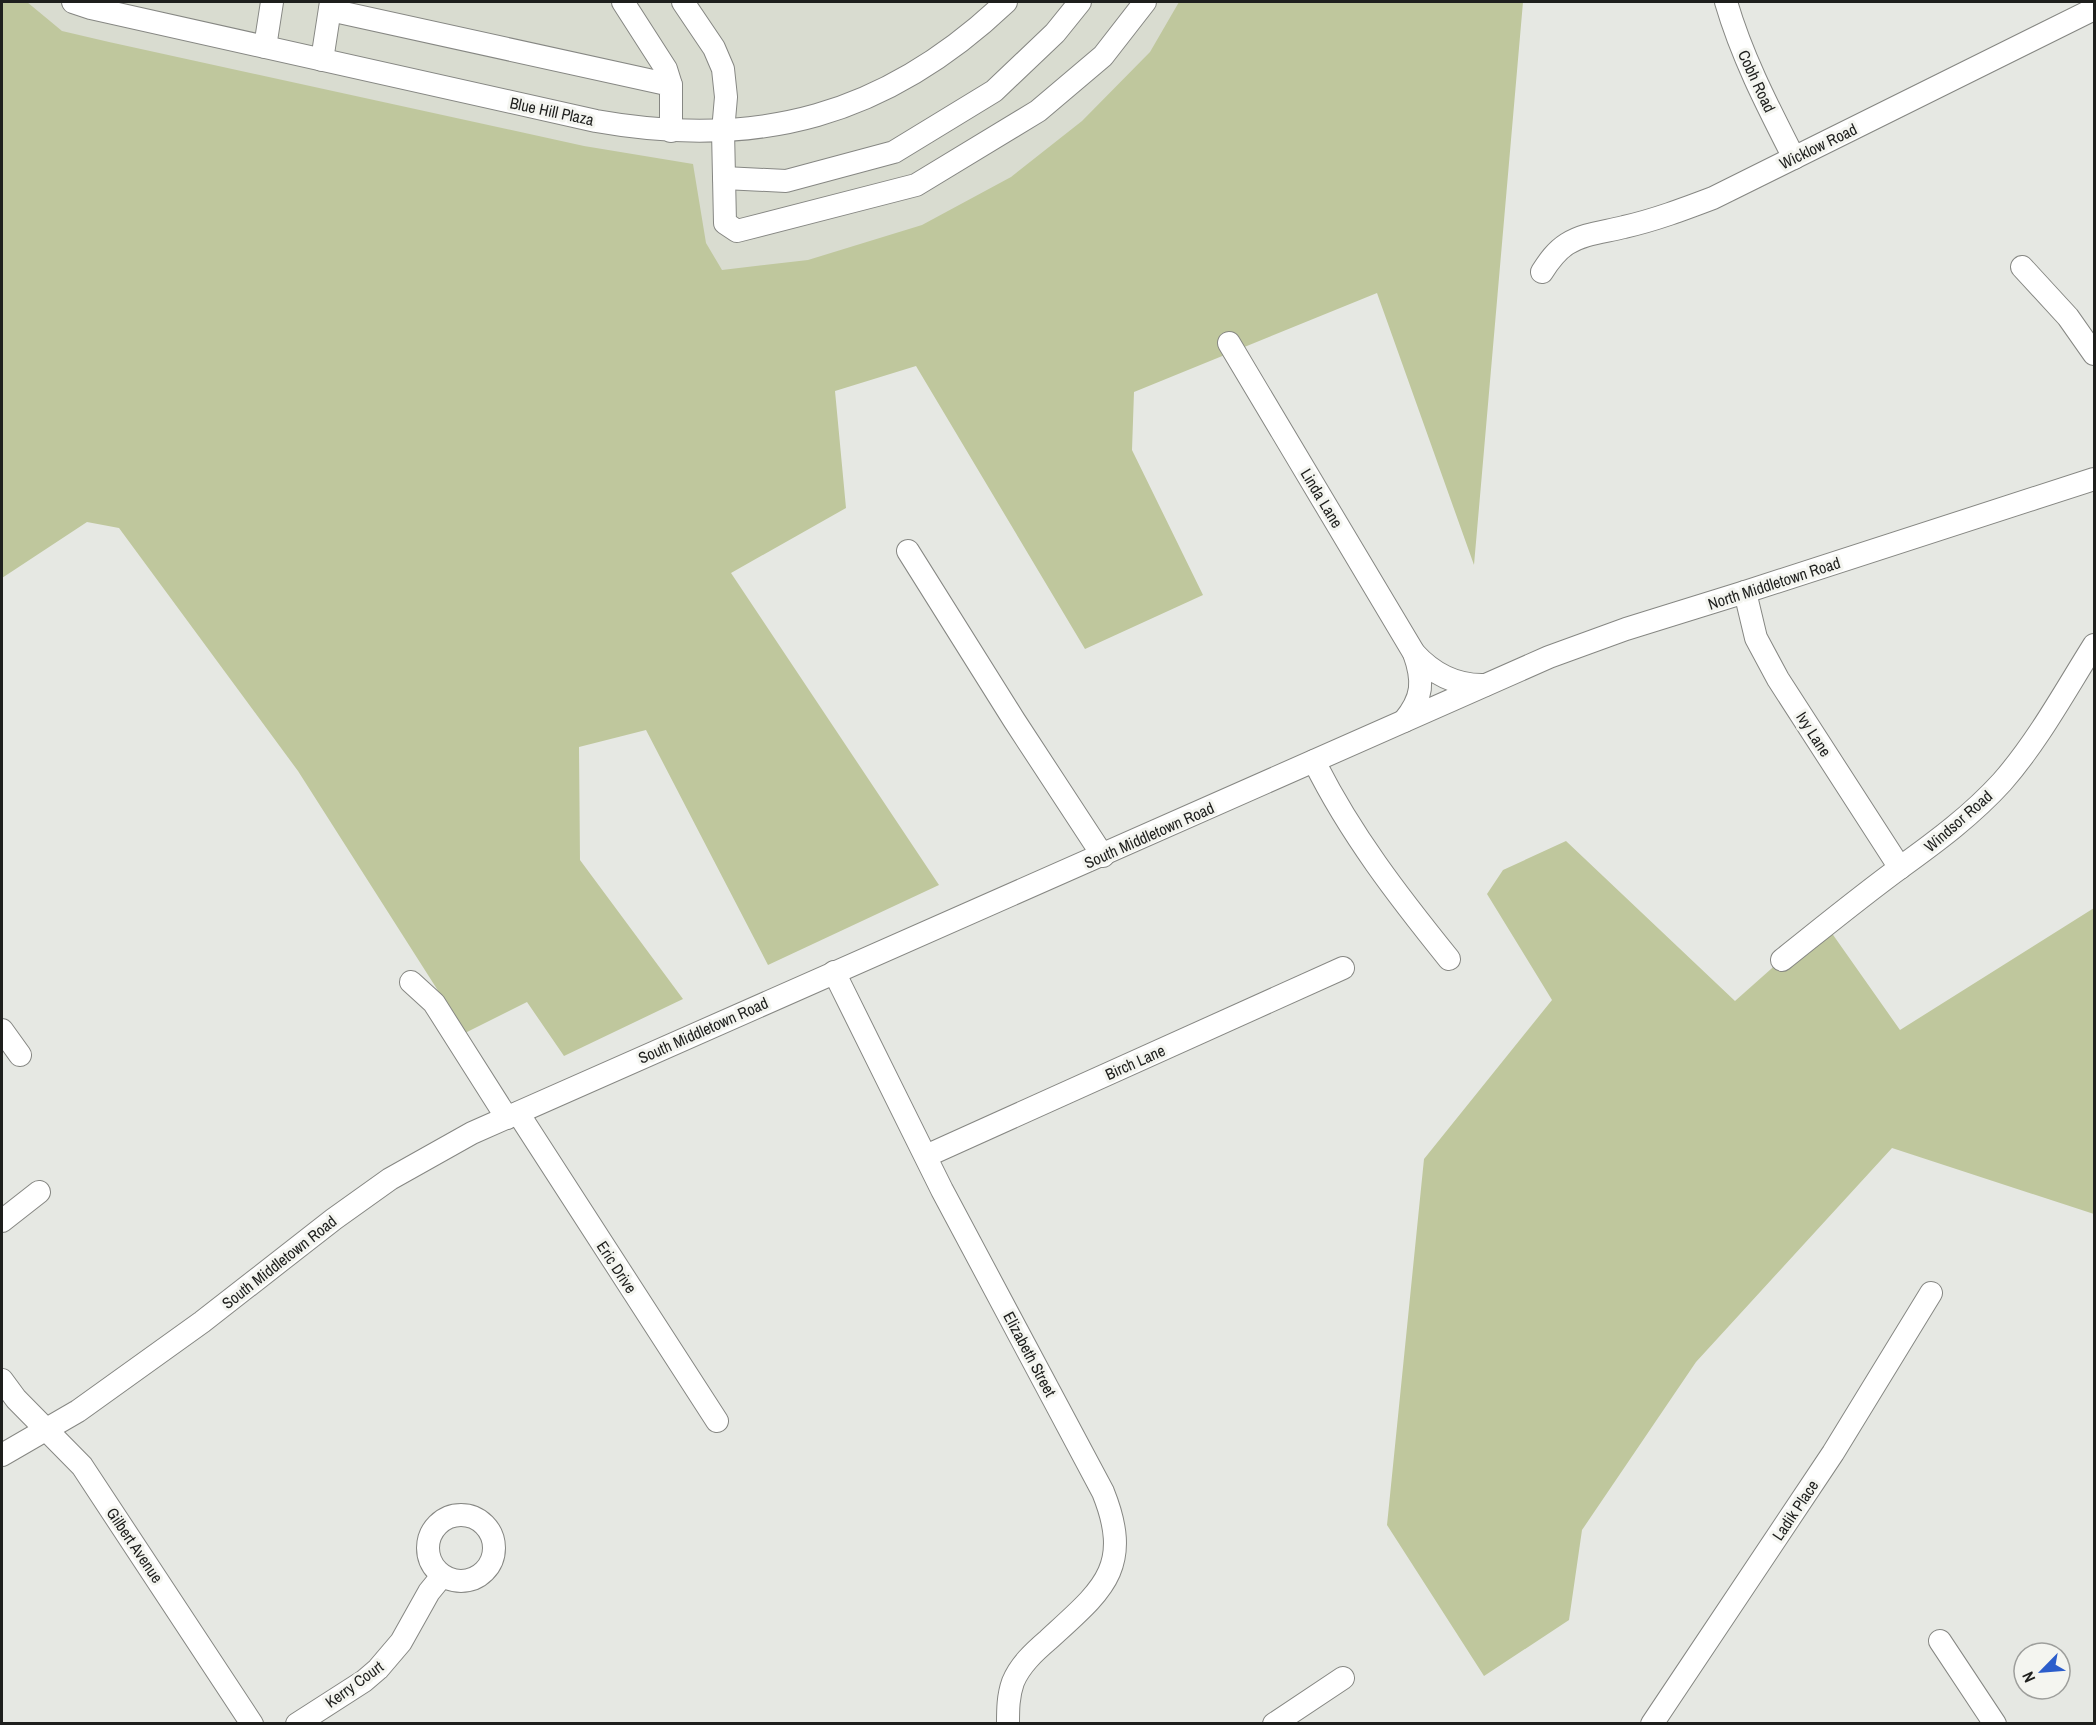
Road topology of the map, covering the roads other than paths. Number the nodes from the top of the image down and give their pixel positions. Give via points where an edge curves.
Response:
1 (74, 2) edge
2 (272, 2) edge
3 (623, 2) edge
4 (683, 2) edge
5 (1006, 2) edge
6 (1080, 2) edge
7 (1145, 2) edge
8 (1726, 2) edge
9 (331, 6) edge
10 (2094, 9) edge
11 (265, 47) junction
12 (322, 60) junction
13 (671, 85) junction
14 (671, 131) junction
15 (723, 131) junction
16 (1794, 158) junction
17 (724, 178) junction
18 (2022, 267) dead end
19 (1542, 272) dead end
20 (1229, 343) dead end
21 (2094, 354) edge
22 (2094, 479) edge
23 (908, 551) dead end
24 (1744, 592) junction
25 (2094, 645) edge
26 (1414, 653) junction
27 (1486, 685) junction
28 (1458, 698) joint
29 (1404, 721) junction
30 (1314, 761) junction
31 (1103, 856) junction
32 (1900, 868) junction
33 (1449, 959) dead end
34 (1782, 960) dead end
35 (1343, 968) dead end
36 (834, 972) junction
37 (411, 982) dead end
38 (2, 1030) edge
39 (20, 1055) dead end
40 (512, 1115) junction
41 (926, 1156) junction
42 (39, 1192) dead end
43 (2, 1221) edge
44 (1931, 1293) dead end
45 (2, 1380) edge
46 (717, 1422) dead end
47 (47, 1430) junction
48 (2, 1455) edge
49 (442, 1576) dead end
50 (1940, 1641) dead end
51 (1343, 1678) dead end
52 (252, 1724) edge
53 (297, 1724) edge
54 (1008, 1724) edge
55 (1274, 1724) edge
56 (1653, 1724) edge
57 (1995, 1724) edge

1 - 11 street, Blue Hill Plaza
2 - 11 street
3 - 13 street via 666,69
4 - 15 street via 714,48 723,69
5 - 15 street, Blue Hill Plaza via 942,56 873,94 835,110 786,123
6 - 17 street via 1055,33 994,91 894,152 786,181
7 - 17 street via 1103,56 1038,111 916,185 737,231 725,223
8 - 16 street, Cobh Road via 1750,72
9 - 12 street
9 - 13 street
10 - 16 street, Wicklow Road
11 - 12 street, Blue Hill Plaza
12 - 14 street, Blue Hill Plaza via 596,121
13 - 14 street
14 - 15 street, Blue Hill Plaza
15 - 17 street
16 - 19 street, Wicklow Road via 1713,198 1670,214 1583,236 1552,257
18 - 21 street via 2068,317
20 - 26 street, Linda Lane
22 - 24 street, North Middletown Road
23 - 31 street
24 - 27 street, North Middletown Road via 1616,632
24 - 32 street, Ivy Lane via 1756,638 1778,679
25 - 32 street, Windsor Road via 2033,743 2002,782 1967,817
26 - 27 street, Linda Lane via 1446,678 1471,686
26 - 29 street, Linda Lane via 1421,689
27 - 28 street, North Middletown Road
28 - 29 street, South Middletown Road
29 - 30 street, South Middletown Road
30 - 31 street, South Middletown Road
30 - 33 street via 1376,866
31 - 36 street, South Middletown Road
32 - 34 street, Windsor Road
35 - 41 street, Birch Lane
36 - 40 street, South Middletown Road
36 - 41 street, Elizabeth Street
37 - 40 street, Eric Drive via 434,1003
38 - 39 street
40 - 46 street, Eric Drive
40 - 47 street, South Middletown Road via 390,1179 202,1322
41 - 54 street, Elizabeth Street via 1103,1492 1115,1532 1112,1569 1102,1586 1035,1651 1013,1682
42 - 43 street
44 - 56 street, Ladik Place via 1833,1453
45 - 47 street, Gilbert Avenue
47 - 48 street, South Middletown Road
47 - 52 street, Gilbert Avenue via 82,1466
49 - 53 street, Kerry Court via 401,1642 378,1669
50 - 57 street
51 - 55 street

